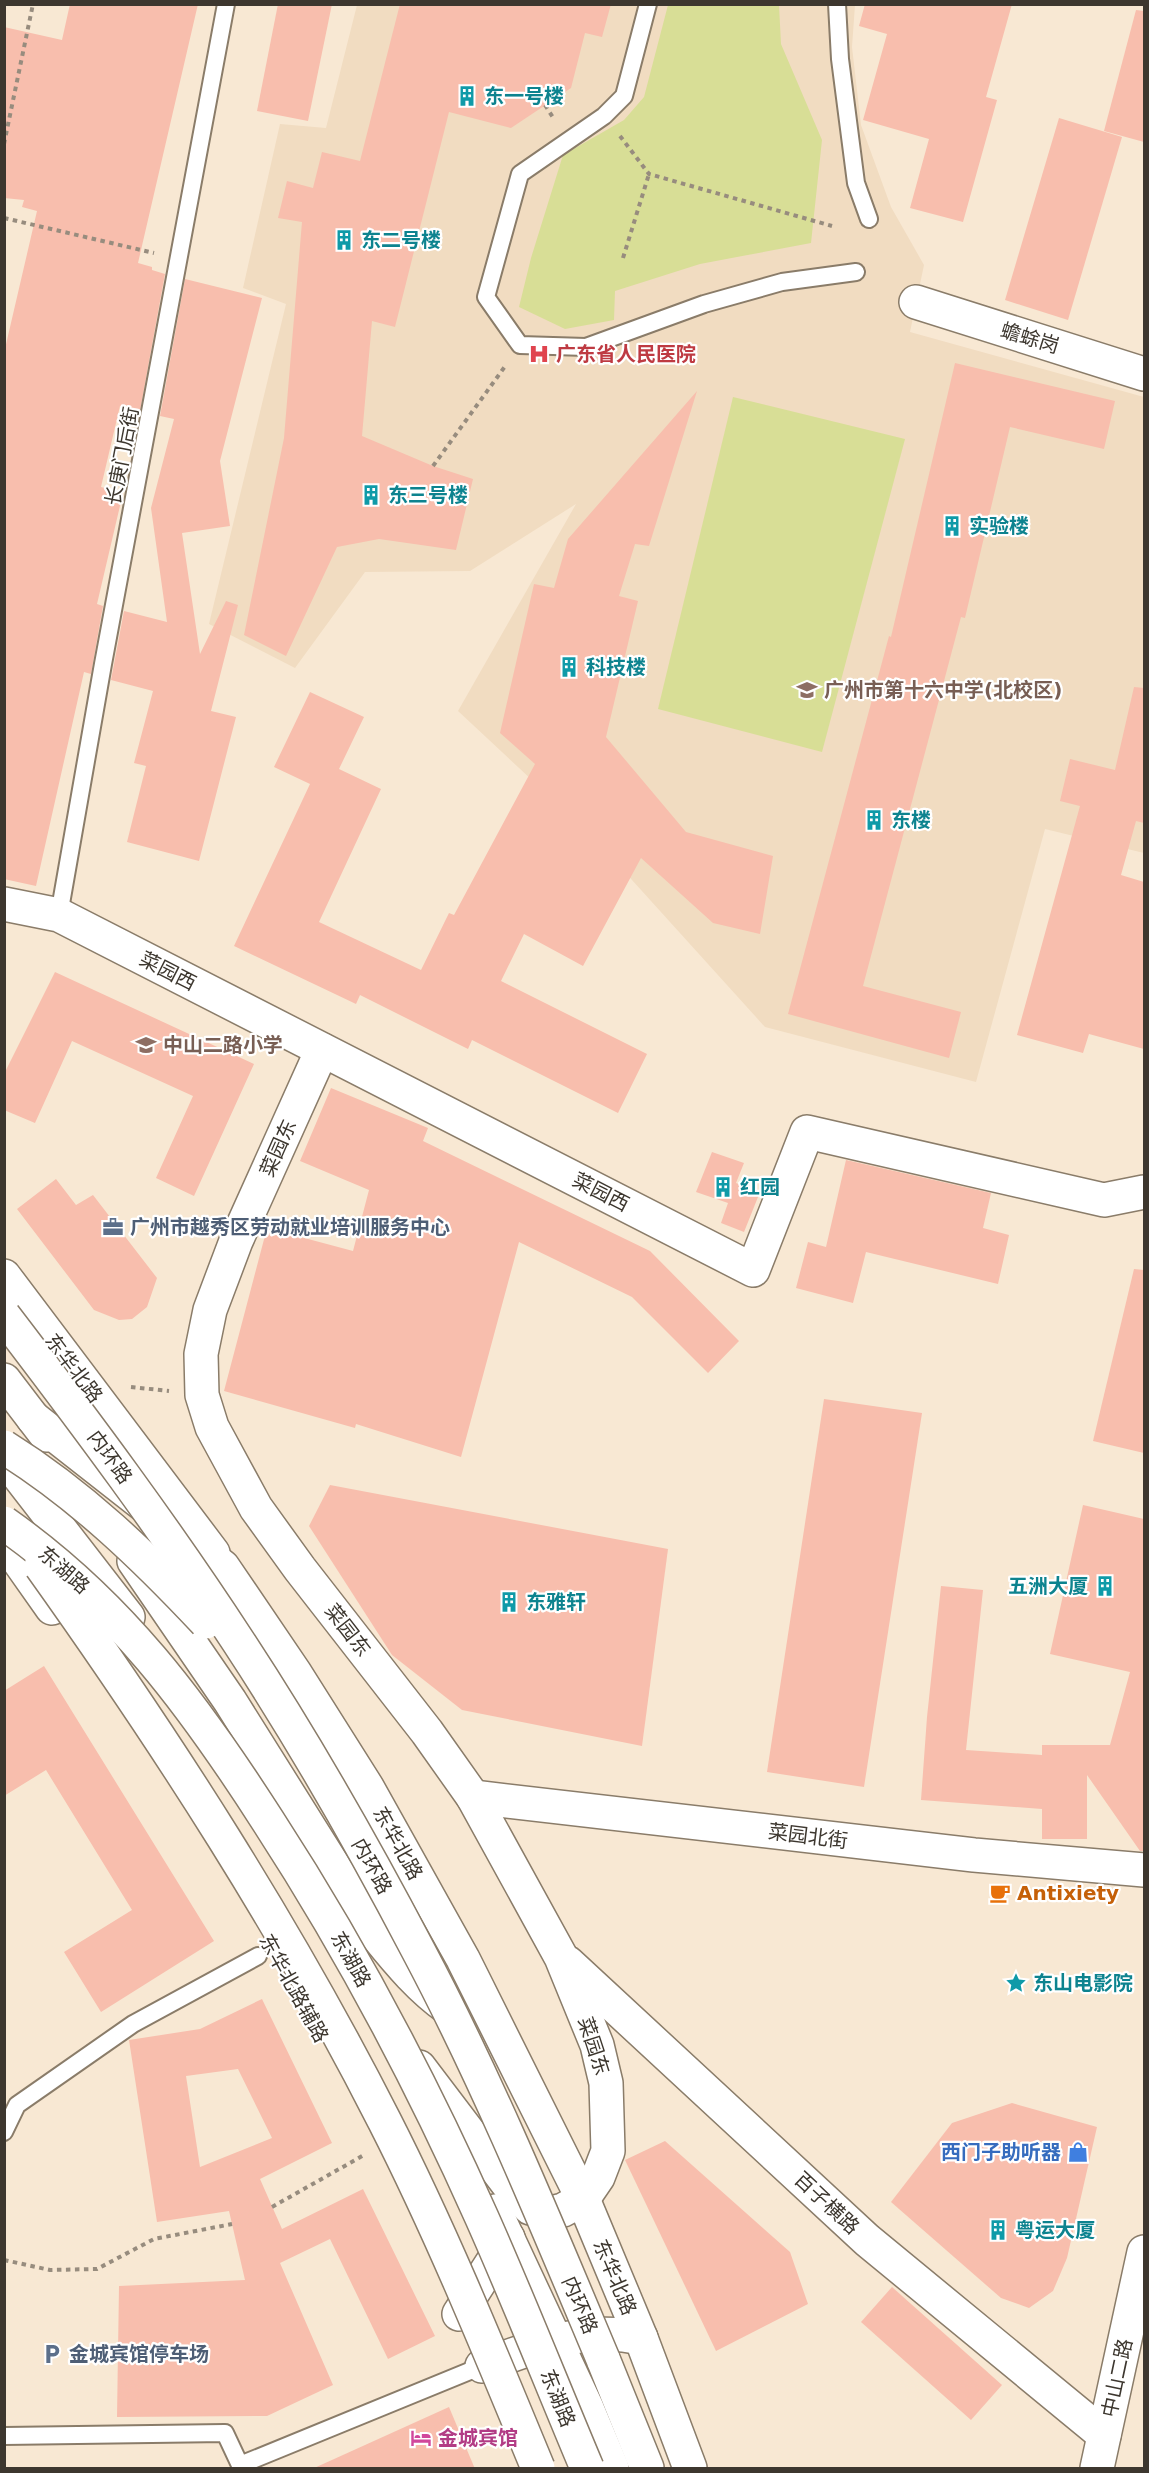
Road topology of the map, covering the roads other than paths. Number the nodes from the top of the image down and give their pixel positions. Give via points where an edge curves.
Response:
1 (226, 4) edge
2 (648, 4) edge
3 (837, 4) edge
4 (869, 219) dead end
5 (856, 272) dead end
6 (916, 303) dead end
7 (1144, 374) edge
8 (4, 904) edge
9 (59, 915) junction
10 (322, 1050) junction
11 (1144, 1192) edge
12 (4, 1276) edge
13 (4, 1316) edge
14 (4, 1380) edge
15 (4, 1403) edge
16 (33, 1418) junction
17 (4, 1447) edge
18 (4, 1457) edge
19 (4, 1517) edge
20 (4, 1522) edge
21 (4, 1540) edge
22 (223, 1567) junction
23 (97, 1577) junction
24 (52, 1608) junction
25 (177, 1679) junction
26 (294, 1731) junction
27 (473, 1797) junction
28 (1144, 1870) edge
29 (359, 1908) junction
30 (258, 1956) dead end
31 (561, 1957) junction
32 (463, 1959) junction
33 (504, 2040) junction
34 (412, 2059) junction
35 (4, 2132) edge
36 (583, 2199) junction
37 (508, 2238) junction
38 (1144, 2252) edge
39 (459, 2314) junction
40 (641, 2338) junction
41 (555, 2340) junction
42 (482, 2366) junction
43 (1104, 2435) junction
44 (4, 2436) edge
45 (241, 2467) edge
46 (523, 2469) edge
47 (538, 2469) edge
48 (587, 2469) edge
49 (612, 2469) edge
50 (647, 2469) edge
51 (690, 2469) edge
52 (1098, 2469) edge

1 - 9 lane, 长庚门后街
2 - 5 lane via 624,96 604,116 520,174 486,297 520,345 586,347 704,304 782,282
3 - 4 lane via 856,183
6 - 7 main road, 蟾蜍岗
8 - 9 main road, 菜园西
9 - 10 main road, 菜园西
10 - 11 main road, 菜园西 via 753,1270 807,1132 1104,1200
10 - 27 main road, 菜园东 via 236,1241 210,1310 201,1354 202,1395 212,1427 256,1508 428,1732
12 - 22 main road, 东华北路
13 - 26 main road, 内环路, bridge via 184,1560
14 - 16 main road
15 - 16 main road
16 - 22 main road
16 - 29 main road via 230,1701
17 - 26 main road, bridge via 67,1490 135,1549 219,1635
18 - 23 main road
19 - 47 main road, bridge via 148,1718 299,1963 386,2124 489,2348
20 - 48 main road, 东湖路, bridge via 66,1570 139,1642 187,1701 303,1874 450,2148
21 - 24 main road, 东华北路辅路
22 - 32 main road, 东华北路 via 367,1787
23 - 24 main road
23 - 25 main road
24 - 25 main road
24 - 39 main road, 东华北路辅路 via 176,1788 249,1907 356,2099
25 - 34 main road via 294,1852
26 - 50 main road, 内环路, bridge via 419,1951 459,2032 546,2223
27 - 28 main road, 菜园北街 via 974,1855
27 - 31 main road, 菜园东
29 - 32 main road
29 - 33 main road via 399,1963 432,1997
30 - 35 lane via 133,2024 17,2104
31 - 36 main road, 菜园东 via 597,2045 606,2083 608,2151
31 - 43 main road, 百子横路 via 867,2240
32 - 33 main road, 东华北路
33 - 36 main road, 东华北路
34 - 36 main road via 530,2208 551,2213
34 - 37 main road
36 - 40 main road, 东华北路
37 - 39 main road
37 - 41 main road
38 - 43 main road, 中山二路
39 - 42 main road, 东华北路辅路
40 - 41 main road via 608,2333
40 - 51 main road, 东华北路
41 - 42 main road
41 - 49 main road
42 - 45 lane
42 - 46 main road, 东华北路辅路
43 - 52 main road, 中山二路
44 - 45 lane via 225,2433

